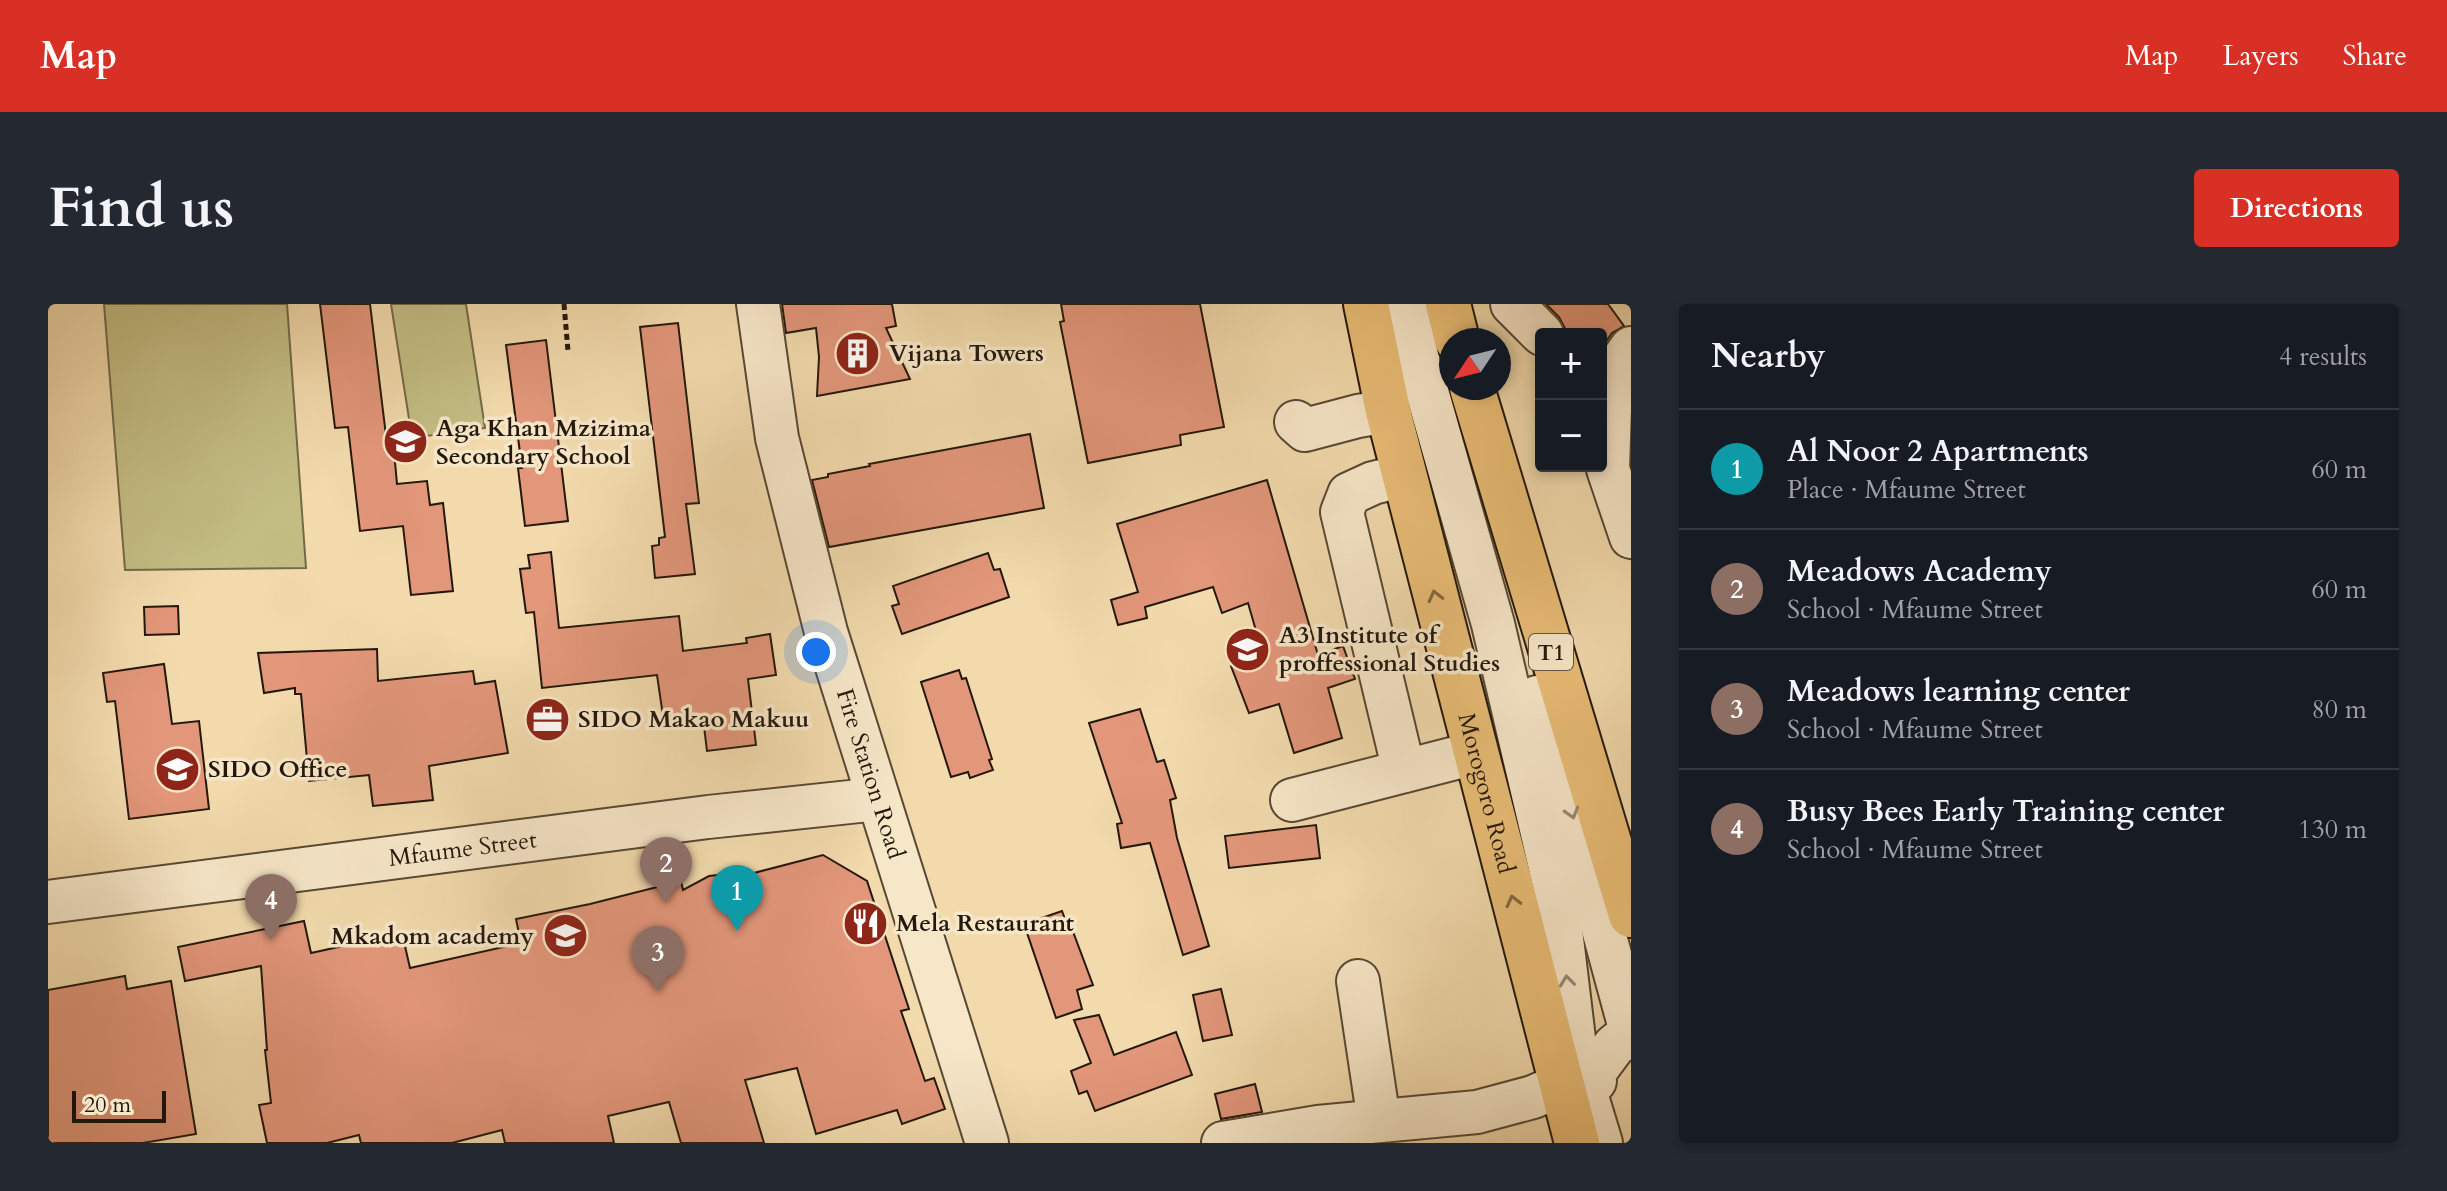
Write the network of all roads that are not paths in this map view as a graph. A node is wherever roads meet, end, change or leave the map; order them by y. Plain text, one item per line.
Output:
1 (758, 304) edge
2 (1366, 304) edge
3 (1405, 304) edge
4 (1431, 304) edge
5 (1448, 304) edge
6 (1512, 304) edge
7 (1454, 328) edge
8 (1536, 328) edge
9 (1439, 338) edge
10 (1617, 360) edge
11 (1454, 400) edge
12 (1476, 400) edge
13 (1388, 411) junction
14 (1296, 422) dead end
15 (1405, 475) junction
16 (1631, 537) edge
17 (1475, 753) junction
18 (1404, 771) junction
19 (878, 799) junction
20 (1292, 800) dead end
21 (48, 902) edge
22 (1631, 915) edge
23 (1358, 981) dead end
24 (1630, 1022) edge
25 (1631, 1066) edge
26 (1574, 1078) junction
27 (1379, 1121) junction
28 (1320, 1135) edge
29 (1272, 1139) edge
30 (987, 1143) edge
31 (1223, 1143) edge
32 (1577, 1143) edge
33 (1601, 1143) edge

1 - 19 street, Fire Station Road
2 - 13 highway, Morogoro Road
26 -> 3 street, Morogoro Road
4 - 9 street
5 - 7 highway
6 - 8 street
10 - 16 street
11 -> 24 street
12 - 22 highway, T1
13 - 14 street
13 - 15 highway, Morogoro Road
17 -> 15 highway, Morogoro Road
15 - 18 street
17 - 18 street
26 -> 17 highway, Morogoro Road
18 - 20 street
19 - 21 street, Mfaume Street
19 - 30 street, Fire Station Road
23 - 27 street
24 - 26 street
25 - 26 street
26 - 27 street
26 - 32 highway, Morogoro Road
26 - 33 street, Morogoro Road
27 - 28 street
28 - 29 street
29 - 31 street

